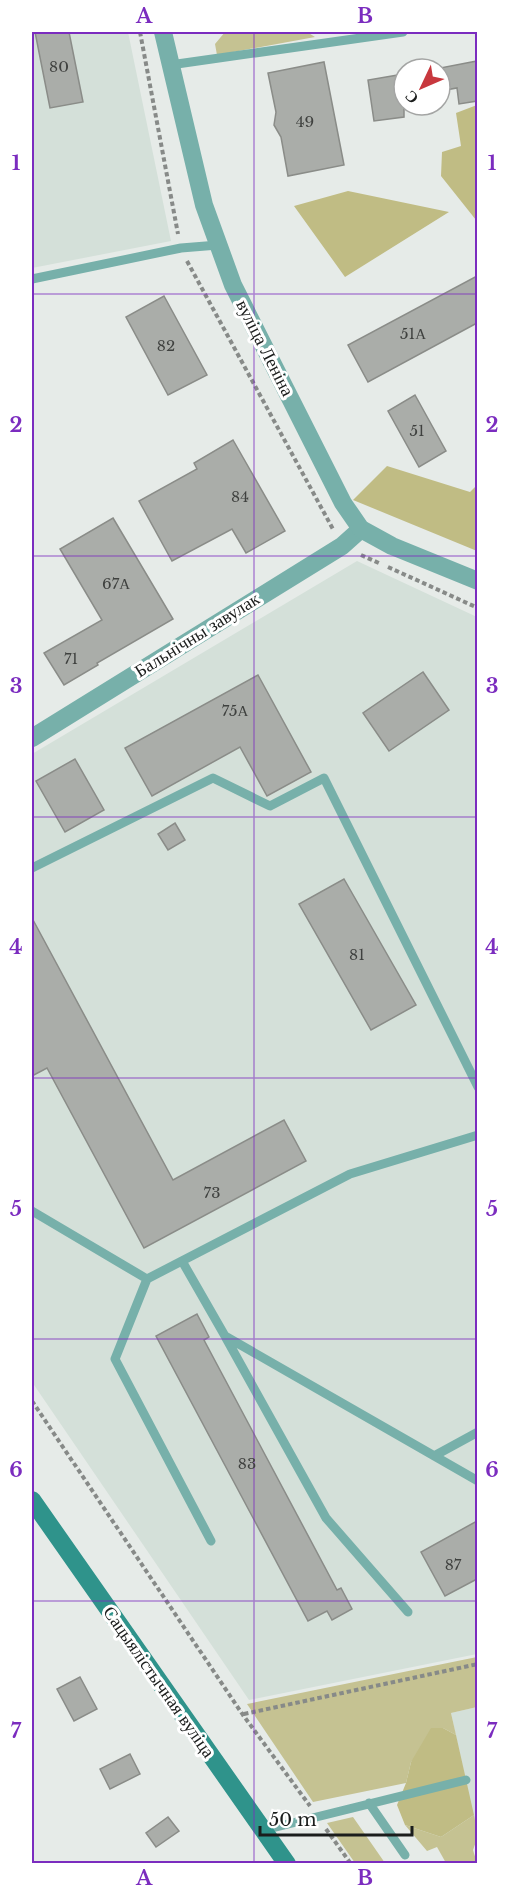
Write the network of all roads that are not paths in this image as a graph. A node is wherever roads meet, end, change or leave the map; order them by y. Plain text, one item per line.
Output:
1 (163, 32) edge
2 (403, 32) edge
3 (170, 65) junction
4 (218, 245) junction
5 (32, 279) edge
6 (361, 530) junction
7 (477, 581) edge
8 (32, 738) edge
9 (32, 868) edge
10 (477, 1087) edge
11 (477, 1135) edge
12 (32, 1211) edge
13 (182, 1261) junction
14 (147, 1279) junction
15 (225, 1336) junction
16 (477, 1432) edge
17 (434, 1456) junction
18 (477, 1480) edge
19 (32, 1500) edge
20 (211, 1541) dead end
21 (408, 1612) dead end
22 (466, 1780) dead end
23 (369, 1803) junction
24 (264, 1830) junction
25 (405, 1855) dead end
26 (287, 1863) edge

1 - 3 street, вуліца Леніна
2 - 3 lane
3 - 4 street, вуліца Леніна
4 - 5 lane
4 - 6 street, вуліца Леніна
6 - 7 street, вуліца Леніна
6 - 8 street, Бальнічны завулак
9 - 10 lane
11 - 13 lane
12 - 14 lane
13 - 14 lane
13 - 15 lane
14 - 20 lane
15 - 17 lane
15 - 21 lane
16 - 17 lane
17 - 18 lane
19 - 24 main road, Сацыялістычная вуліца
22 - 23 lane
23 - 24 lane
23 - 25 lane
24 - 26 main road, Сацыялістычная вуліца

